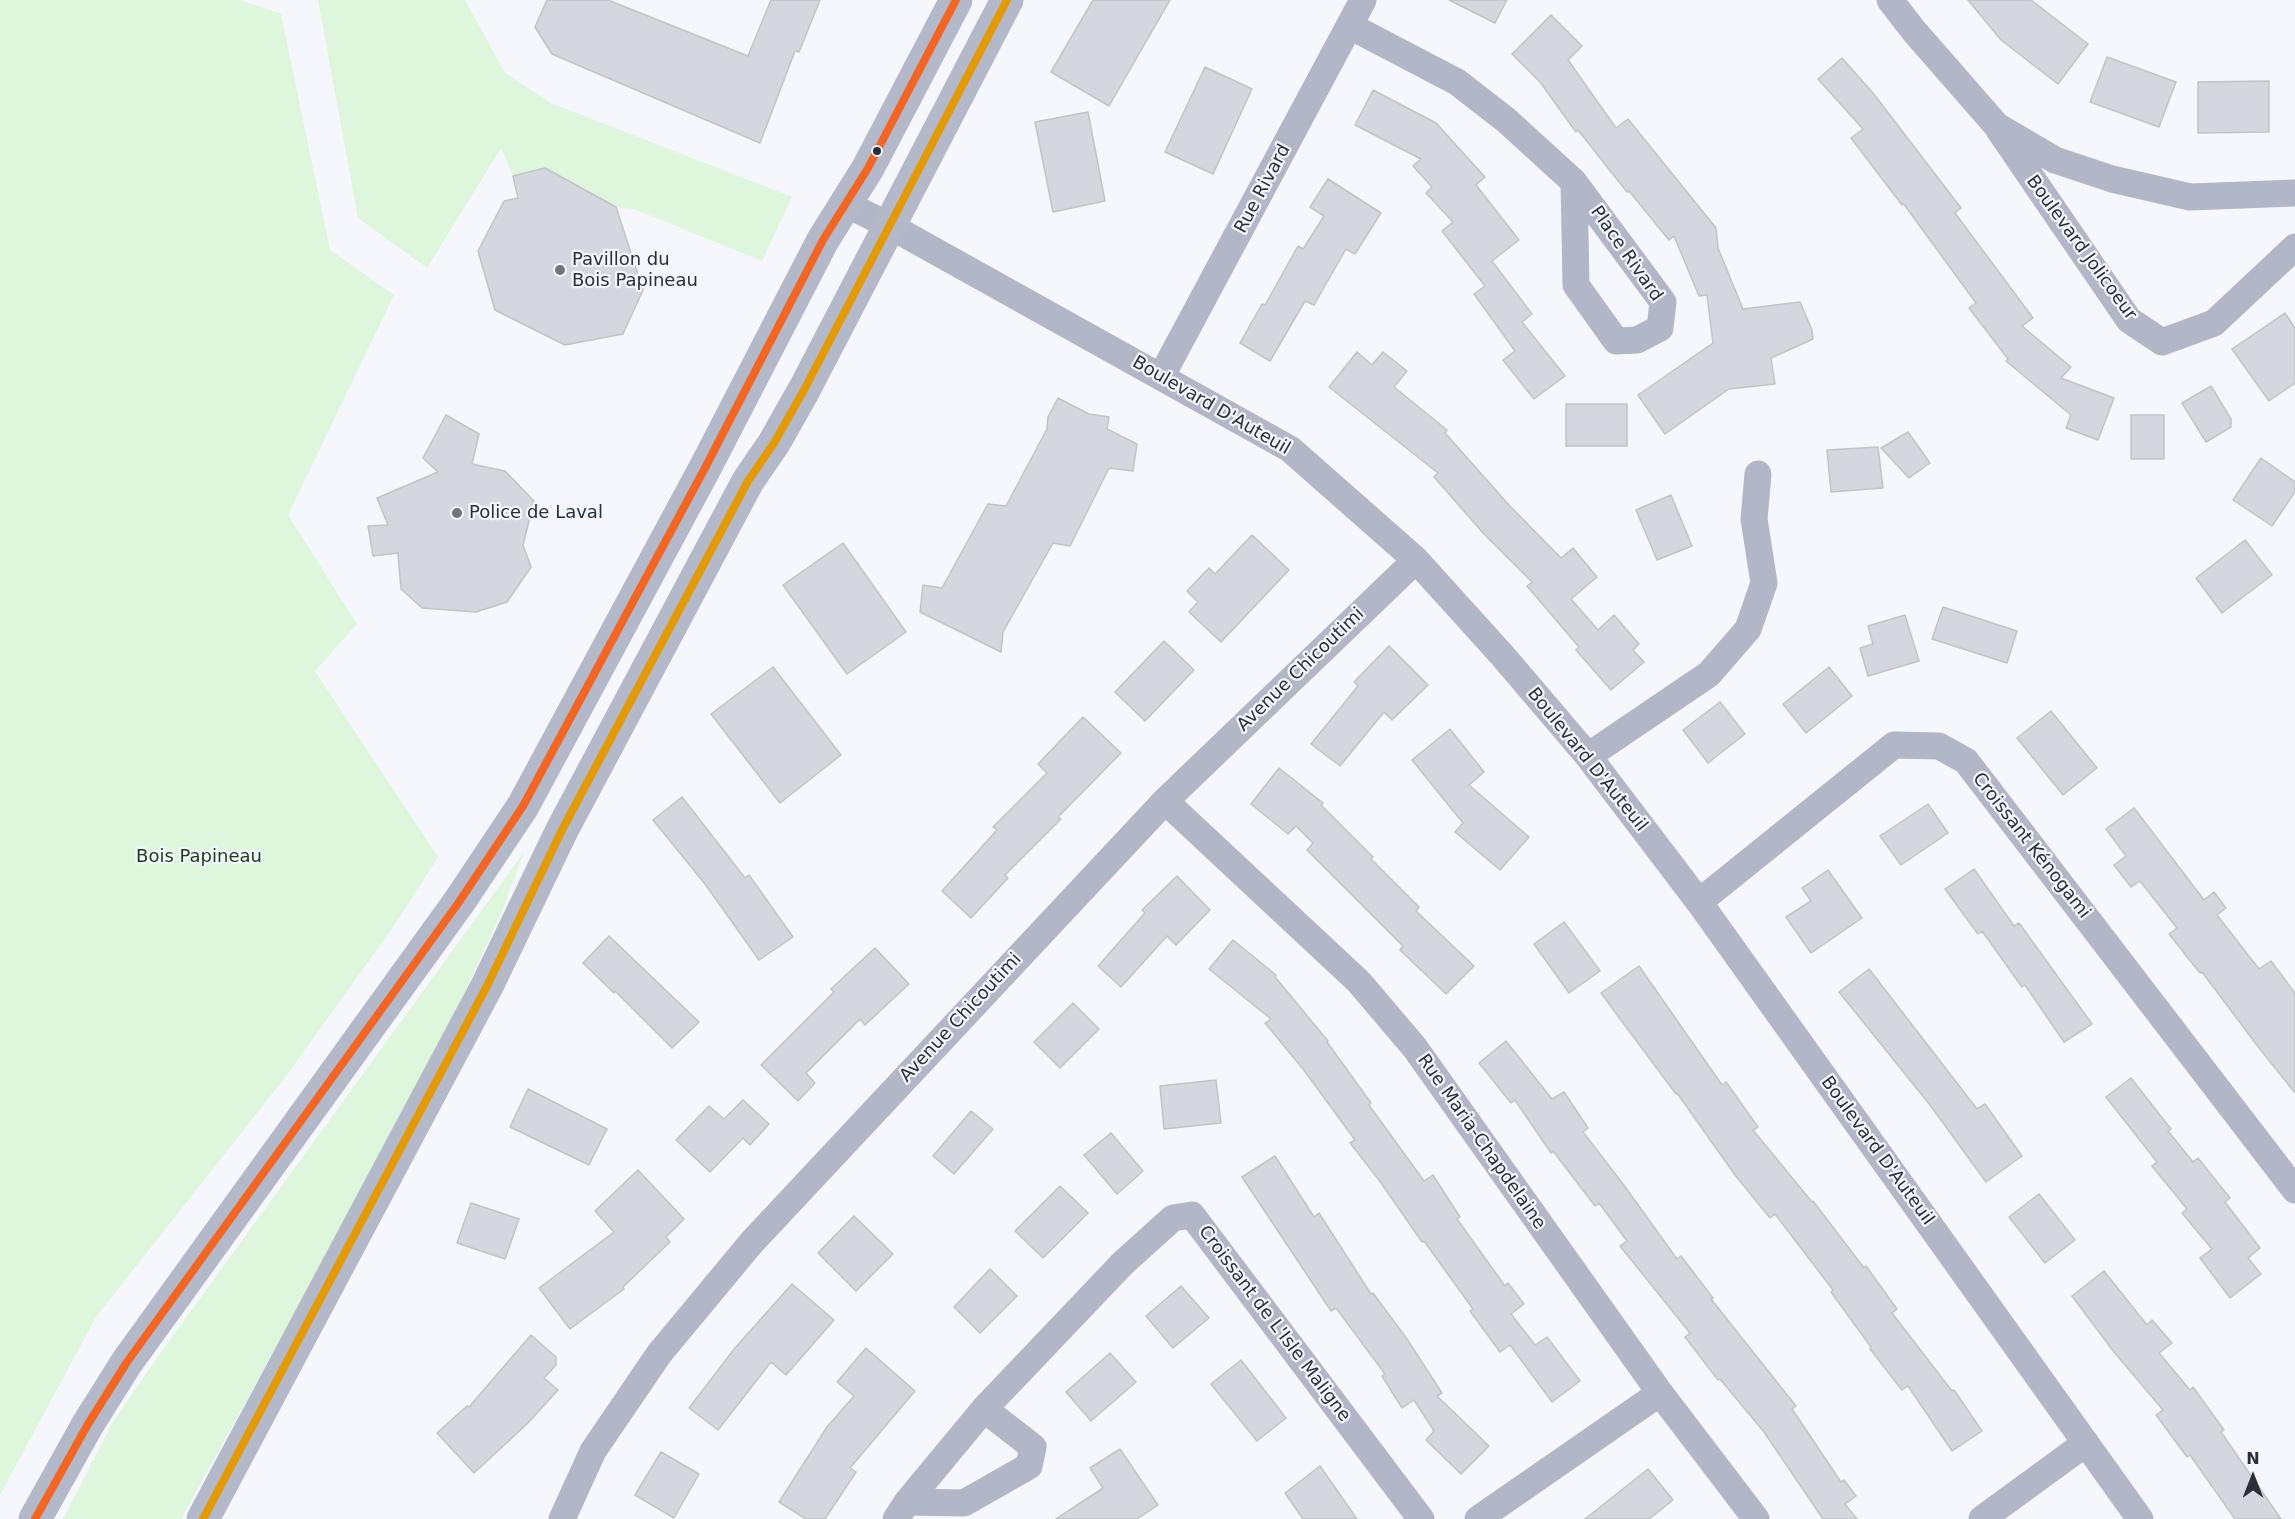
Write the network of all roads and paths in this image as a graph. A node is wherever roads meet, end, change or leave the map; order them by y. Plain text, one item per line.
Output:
1 (956, 0) edge
2 (1007, 0) edge
3 (1364, 0) edge
4 (1890, 0) edge
5 (1350, 26) junction
6 (1997, 126) junction
7 (1574, 182) junction
8 (2295, 193) edge
9 (846, 204) junction
10 (890, 226) junction
11 (2295, 247) edge
12 (1161, 377) junction
13 (722, 436) junction
14 (774, 443) junction
15 (1758, 474) dead end
16 (1416, 560) junction
17 (616, 634) junction
18 (655, 655) junction
19 (1588, 756) junction
20 (1165, 801) junction
21 (1699, 902) junction
22 (2295, 1190) edge
23 (1660, 1393) junction
24 (984, 1409) junction
25 (2086, 1443) junction
26 (901, 1511) edge
27 (35, 1519) edge
28 (203, 1519) edge
29 (562, 1519) edge
30 (1421, 1519) edge
31 (1478, 1519) edge
32 (1756, 1519) edge
33 (1982, 1519) edge
34 (2140, 1519) edge

1 - 9 main road
2 - 10 main road
3 - 5 street, Rue Rivard
4 - 6 street, Boulevard Jolicoeur
5 - 7 street, Place Rivard
5 - 12 street, Rue Rivard
6 - 8 street, Boulevard Jolicoeur
6 - 11 street, Boulevard Jolicoeur
7 - 7 street, Place Rivard
9 - 10 street, Boulevard D'Auteuil
9 - 13 main road
10 - 12 street, Boulevard D'Auteuil
10 - 14 main road
12 - 16 street, Boulevard D'Auteuil
13 - 14 main road
13 - 17 main road
14 - 18 main road
15 - 19 street
16 - 19 street, Boulevard D'Auteuil
16 - 20 street, Avenue Chicoutimi
17 - 18 main road
17 - 27 main road
18 - 28 main road
19 - 21 street, Boulevard D'Auteuil
20 - 23 street, Rue Maria-Chapdelaine
20 - 29 street, Avenue Chicoutimi
21 - 22 street, Croissant Kénogami
21 - 25 street, Boulevard D'Auteuil
23 - 31 street
23 - 32 street, Rue Maria-Chapdelaine
24 - 26 street, Croissant de L'Isle Maligne
24 - 26 street, Croissant de L'Isle Maligne
24 - 30 street, Croissant de L'Isle Maligne
25 - 33 street
25 - 34 street, Boulevard D'Auteuil

